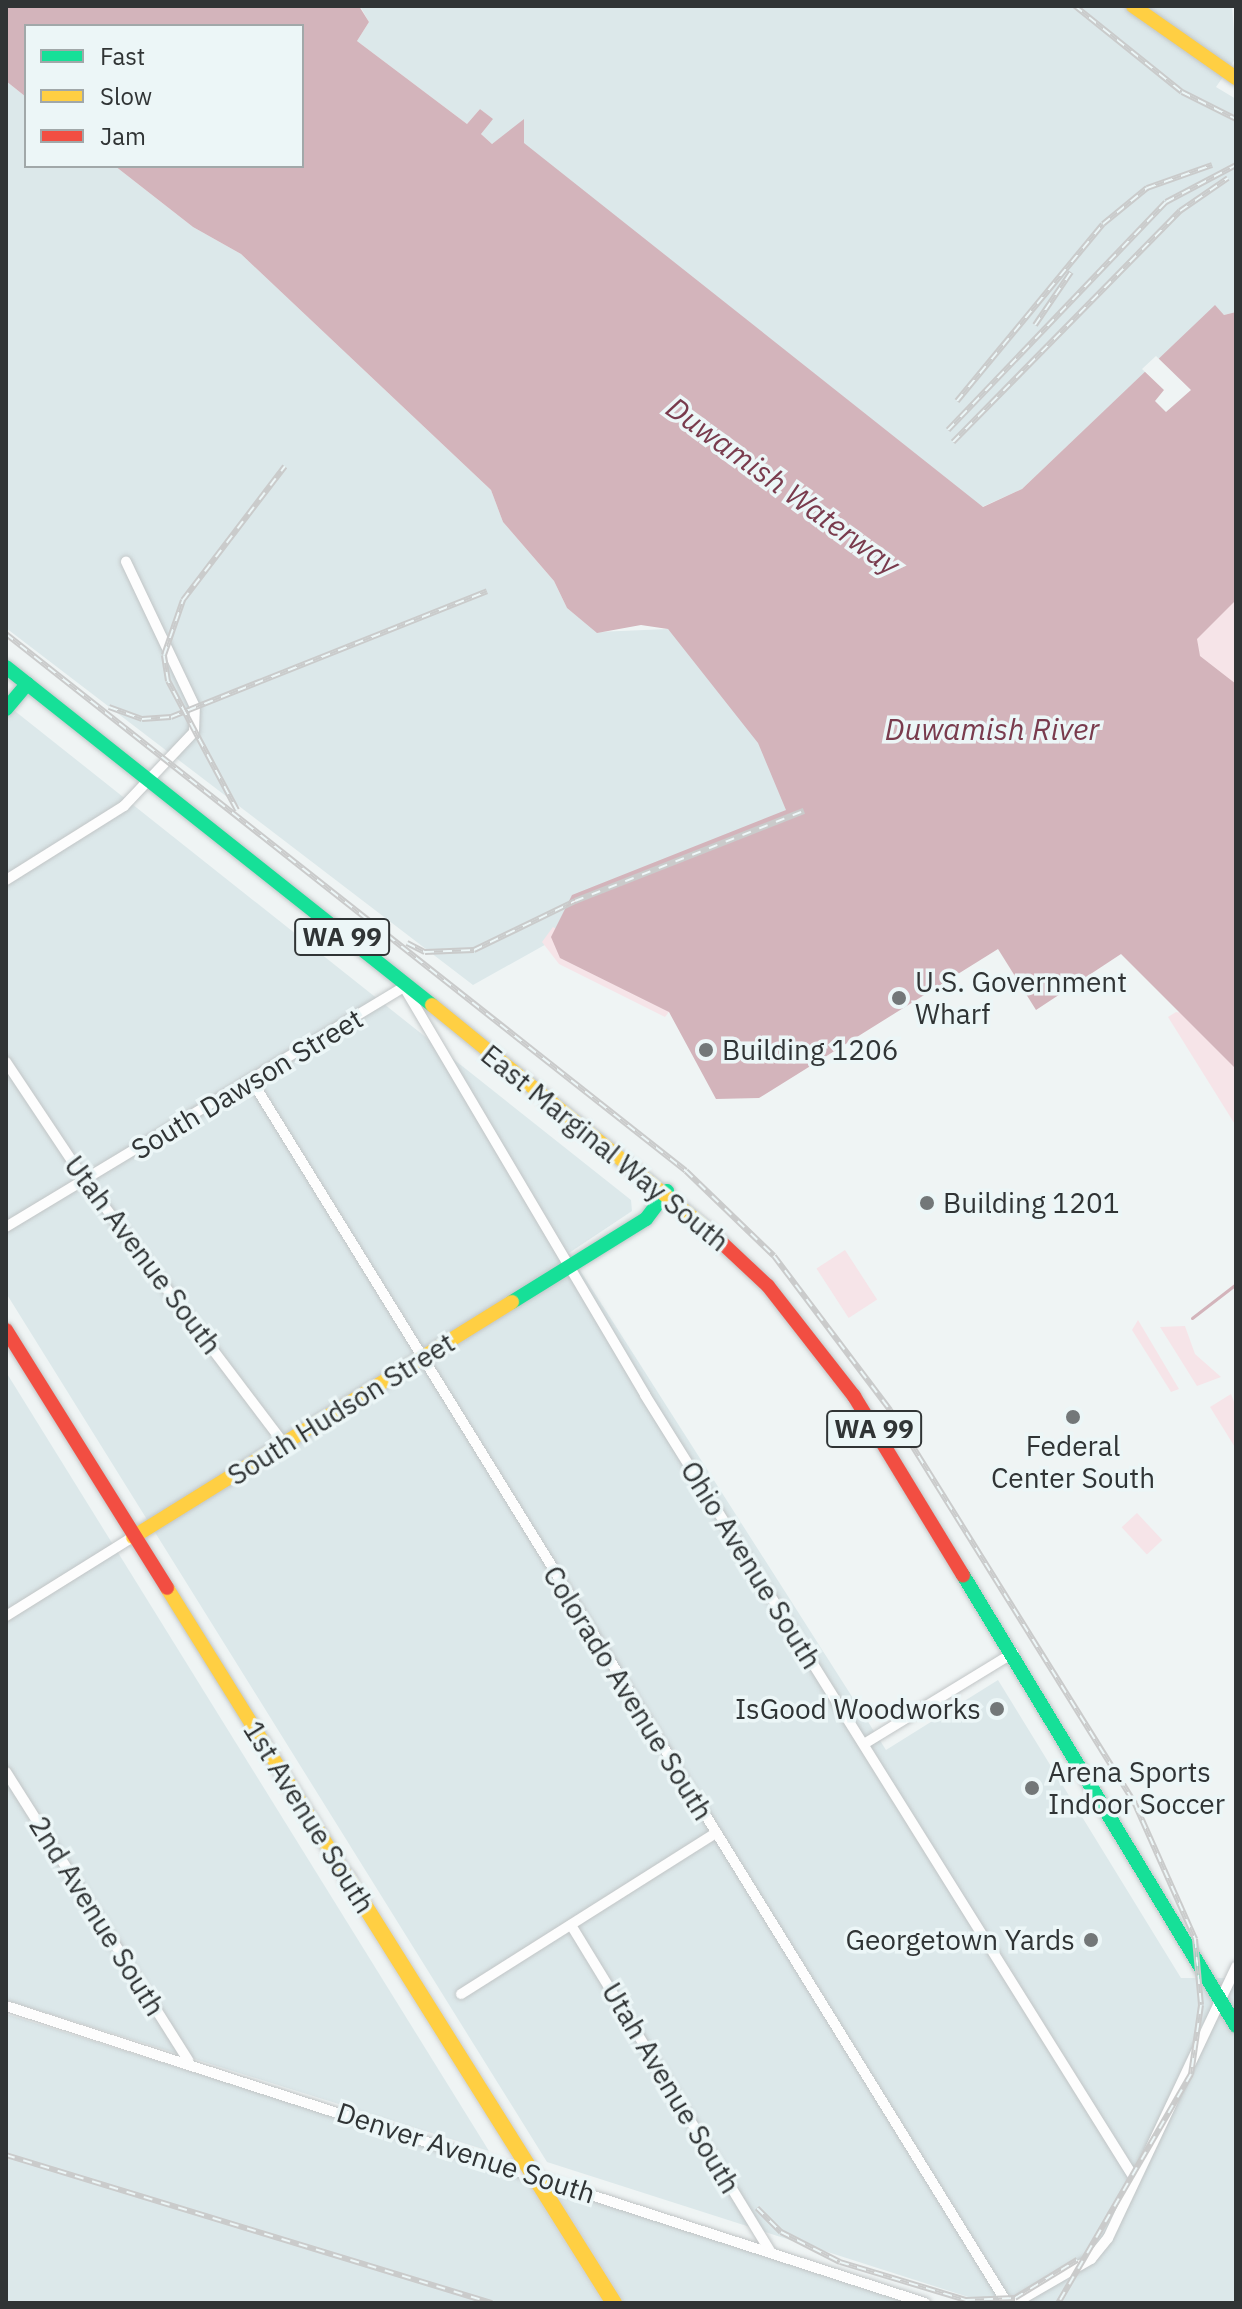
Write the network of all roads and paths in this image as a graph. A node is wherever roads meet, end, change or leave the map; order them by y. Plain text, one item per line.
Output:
1 (1133, 6) edge
2 (1236, 78) edge
3 (126, 562) dead end
4 (6, 667) edge
5 (27, 684) junction
6 (6, 709) edge
7 (150, 782) junction
8 (6, 880) edge
9 (404, 987) junction
10 (6, 1062) edge
11 (252, 1081) junction
12 (86, 1182) junction
13 (667, 1191) junction
14 (6, 1227) edge
15 (567, 1268) junction
16 (6, 1330) edge
17 (421, 1359) junction
18 (284, 1444) junction
19 (133, 1537) junction
20 (6, 1616) edge
21 (1014, 1653) junction
22 (864, 1744) junction
23 (6, 1772) edge
24 (716, 1833) junction
25 (571, 1925) junction
26 (1236, 1967) edge
27 (461, 1994) dead end
28 (1221, 1995) junction
29 (6, 2006) edge
30 (1236, 2012) edge
31 (1236, 2026) edge
32 (188, 2060) junction
33 (1134, 2178) junction
34 (770, 2251) junction
35 (614, 2303) edge
36 (925, 2303) edge
37 (1007, 2303) edge
38 (1015, 2303) edge

1 - 2 main road
3 - 7 street
4 - 5 main road, East Marginal Way South / WA 99
5 - 6 main road
5 - 7 main road, East Marginal Way South / WA 99
7 - 8 street
7 - 9 main road, East Marginal Way South / WA 99
9 - 11 street, South Dawson Street
9 - 13 main road, East Marginal Way South / WA 99
9 - 15 street, Ohio Avenue South
10 - 12 street, Utah Avenue South
11 - 12 street, South Dawson Street
11 - 17 street, Colorado Avenue South
12 - 14 street, South Dawson Street
12 - 18 street, Utah Avenue South
13 - 15 main road, South Hudson Street
13 - 21 main road, East Marginal Way South / WA 99
15 - 17 main road, South Hudson Street
15 - 22 street, Ohio Avenue South
16 - 19 main road, 1st Avenue South
17 - 18 main road, South Hudson Street
17 - 24 street, Colorado Avenue South
18 - 19 main road, South Hudson Street
19 - 20 street, South Hudson Street
19 - 35 main road, 1st Avenue South, bridge
21 - 22 street
21 - 28 main road, East Marginal Way South / WA 99
22 - 33 street, Ohio Avenue South
23 - 32 street, 2nd Avenue South
24 - 25 street
24 - 37 street, Colorado Avenue South
25 - 27 street
25 - 34 street, Utah Avenue South
26 - 28 street
28 - 30 main road, East Marginal Way South / WA 99
28 - 31 main road, East Marginal Way South / WA 99
28 - 33 street
29 - 32 street, Denver Avenue South
32 - 34 street, Denver Avenue South
33 - 38 street
34 - 36 street, Denver Avenue South

